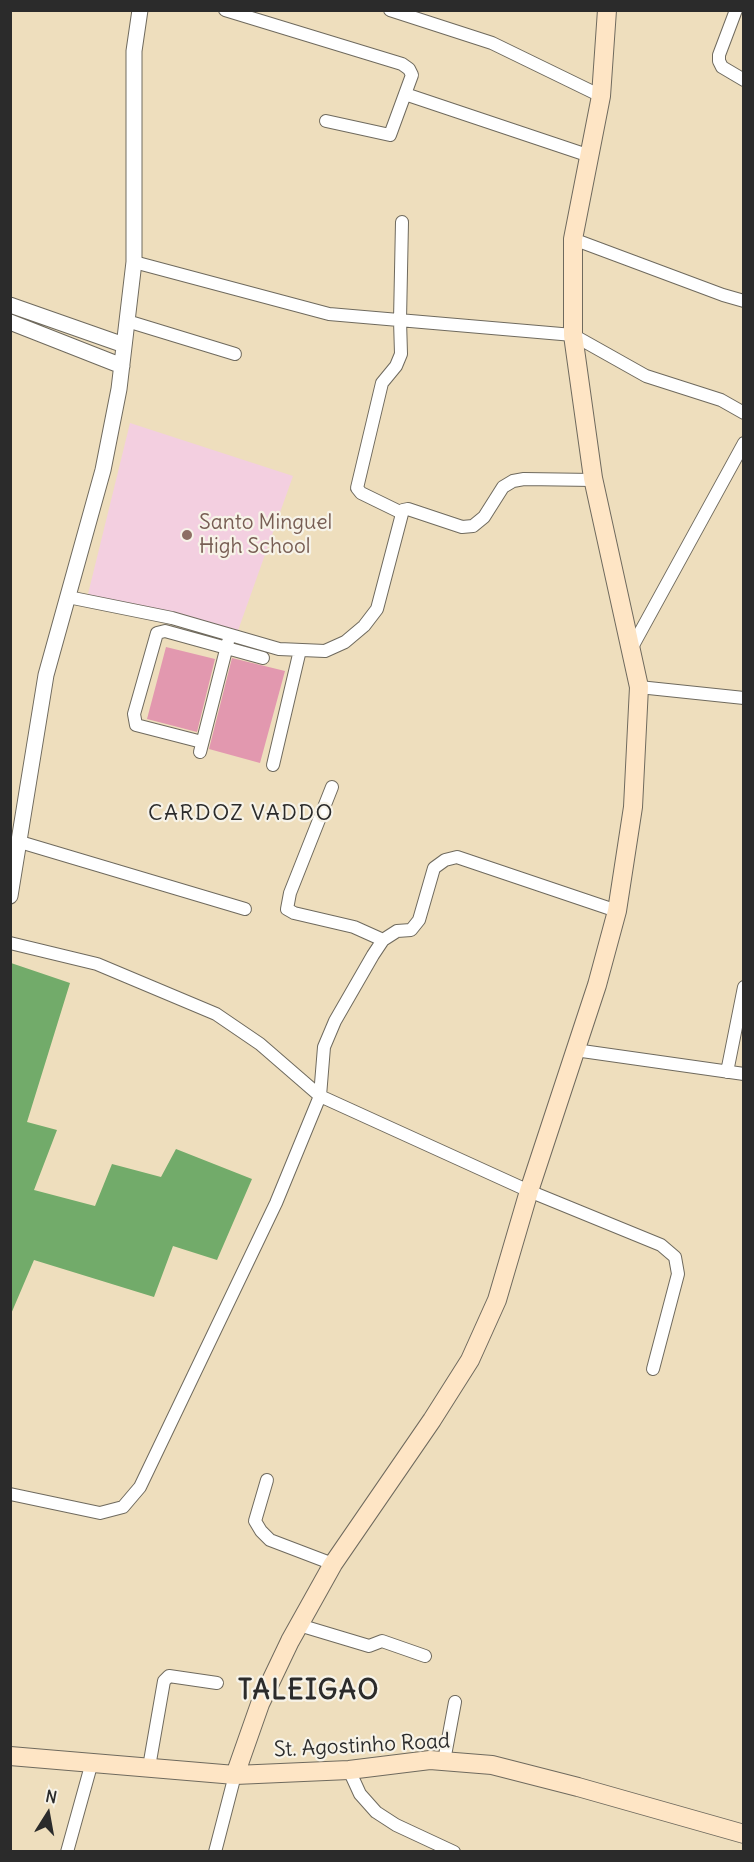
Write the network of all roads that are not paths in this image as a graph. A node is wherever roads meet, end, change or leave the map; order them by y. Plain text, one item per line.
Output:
1 (140, 10) edge
2 (225, 10) edge
3 (390, 10) edge
4 (607, 10) edge
5 (736, 10) edge
6 (744, 80) edge
7 (405, 94) junction
8 (601, 96) junction
9 (326, 121) dead end
10 (591, 156) junction
11 (402, 222) dead end
12 (573, 239) junction
13 (134, 262) junction
14 (744, 301) edge
15 (10, 305) edge
16 (400, 320) junction
17 (128, 321) junction
18 (10, 322) edge
19 (573, 335) junction
20 (124, 345) junction
21 (235, 354) dead end
22 (122, 366) junction
23 (744, 413) edge
24 (744, 443) edge
25 (594, 480) junction
26 (402, 513) junction
27 (68, 597) junction
28 (230, 634) junction
29 (226, 649) junction
30 (631, 649) junction
31 (300, 650) junction
32 (263, 658) dead end
33 (639, 687) junction
34 (744, 698) edge
35 (273, 765) dead end
36 (332, 787) dead end
37 (20, 842) junction
38 (10, 896) edge
39 (245, 909) dead end
40 (617, 911) junction
41 (383, 940) junction
42 (10, 944) edge
43 (744, 987) edge
44 (575, 1050) junction
45 (727, 1072) junction
46 (744, 1074) edge
47 (320, 1096) junction
48 (529, 1191) junction
49 (653, 1369) dead end
50 (267, 1480) dead end
51 (10, 1494) edge
52 (333, 1564) junction
53 (299, 1624) junction
54 (425, 1656) dead end
55 (217, 1683) dead end
56 (455, 1702) dead end
57 (10, 1756) edge
58 (444, 1761) junction
59 (92, 1762) junction
60 (149, 1767) junction
61 (350, 1770) junction
62 (235, 1775) junction
63 (744, 1834) edge
64 (67, 1851) edge
65 (215, 1851) edge
66 (454, 1851) edge

1 - 13 street
2 - 7 street
3 - 8 street
4 - 8 main road
5 - 6 street
7 - 9 street
7 - 10 street
8 - 10 main road
10 - 12 main road
11 - 16 street
12 - 14 street
12 - 19 main road
13 - 16 street
13 - 17 street
15 - 20 street
16 - 19 street
16 - 26 street
17 - 20 street
17 - 21 street
18 - 22 street
19 - 23 street
19 - 25 main road
20 - 22 street
22 - 27 street
24 - 30 street
25 - 26 street
25 - 30 main road
26 - 31 street
27 - 28 street
27 - 37 street
28 - 29 street
28 - 31 street
29 - 29 street
29 - 32 street
30 - 33 main road
31 - 35 street
33 - 34 street
33 - 40 main road
36 - 41 street
37 - 38 street
37 - 39 street
40 - 41 street
40 - 44 main road
41 - 47 street
42 - 47 street
43 - 45 street
44 - 45 street
44 - 48 main road
45 - 46 street
47 - 48 street
47 - 51 street
48 - 49 street
48 - 52 main road
50 - 52 street
52 - 53 main road
53 - 54 street
53 - 62 main road
55 - 60 street
56 - 58 street
57 - 59 main road, St. Agostinho Road
58 - 61 main road, St. Agostinho Road
58 - 63 main road, St. Agostinho Road
59 - 60 main road, St. Agostinho Road
59 - 64 street
60 - 62 main road, St. Agostinho Road
61 - 62 main road, St. Agostinho Road
61 - 66 street
62 - 65 street

